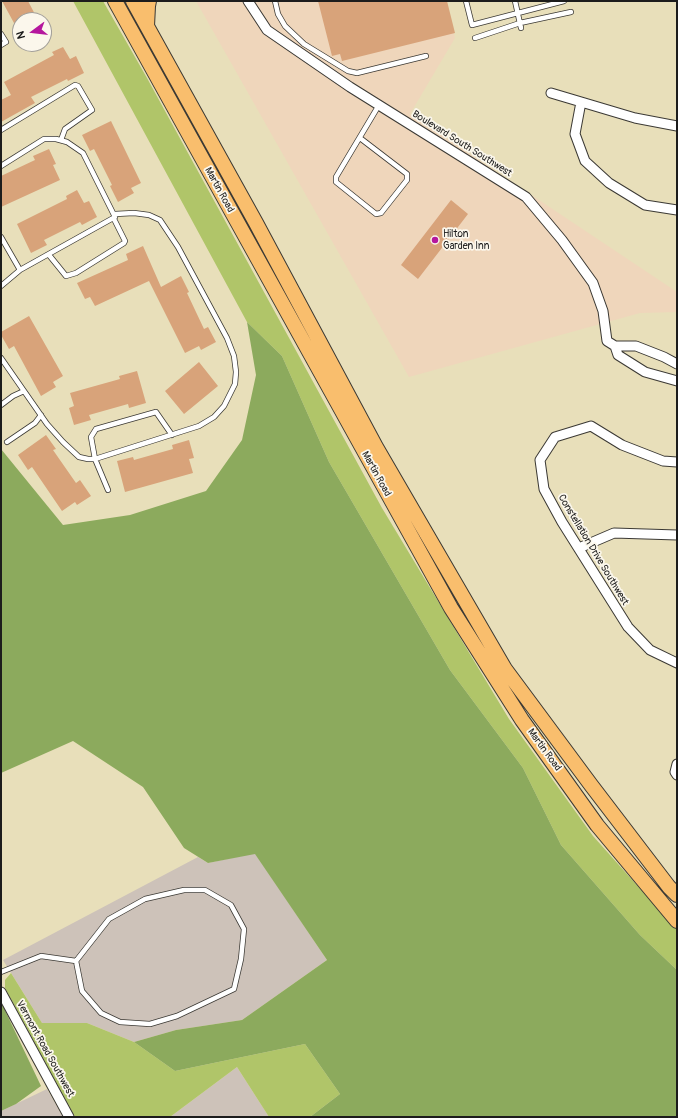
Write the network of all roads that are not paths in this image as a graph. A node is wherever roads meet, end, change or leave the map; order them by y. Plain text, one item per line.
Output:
1 (115, 1) edge
2 (133, 1) edge
3 (150, 1) edge
4 (248, 1) edge
5 (275, 1) edge
6 (466, 1) edge
7 (515, 1) edge
8 (564, 1) edge
9 (571, 12) dead end
10 (518, 13) junction
11 (520, 26) junction
12 (147, 27) junction
13 (1, 34) edge
14 (475, 38) dead end
15 (1, 45) edge
16 (426, 56) dead end
17 (551, 93) dead end
18 (582, 102) junction
19 (379, 105) junction
20 (677, 126) edge
21 (1, 130) edge
22 (360, 138) junction
23 (61, 140) junction
24 (1, 166) edge
25 (677, 210) edge
26 (114, 216) junction
27 (1, 237) edge
28 (49, 255) junction
29 (20, 270) junction
30 (1, 286) edge
31 (615, 346) junction
32 (1, 358) edge
33 (677, 364) edge
34 (677, 381) edge
35 (24, 391) junction
36 (1, 405) edge
37 (41, 415) junction
38 (172, 436) junction
39 (7, 442) dead end
40 (95, 459) junction
41 (677, 462) edge
42 (108, 490) dead end
43 (677, 535) edge
44 (579, 548) junction
45 (677, 663) edge
46 (677, 764) edge
47 (677, 775) edge
48 (677, 895) edge
49 (677, 921) edge
50 (76, 961) junction
51 (1, 972) edge
52 (1, 992) edge
53 (69, 1117) edge

1 - 49 main road, Martin Road
2 - 12 main road, Martin Road
3 - 12 main road
4 - 19 street, Boulevard South Southwest
5 - 16 lane
6 - 10 lane
7 - 10 lane
8 - 10 lane
9 - 11 lane
10 - 11 lane
11 - 14 lane
12 - 48 main road, Martin Road
13 - 15 lane
17 - 18 street
18 - 20 street
18 - 25 street
19 - 22 lane
19 - 31 street, Boulevard South Southwest
21 - 23 lane
22 - 22 lane
23 - 24 lane
23 - 26 lane
26 - 28 lane
26 - 28 lane
26 - 38 lane
27 - 29 lane
28 - 29 lane
29 - 30 lane
31 - 33 street
31 - 34 street, Boulevard South Southwest
32 - 35 lane
35 - 36 lane
35 - 37 lane
37 - 39 lane
37 - 40 lane
38 - 40 lane
38 - 40 lane
40 - 42 lane
41 - 44 street, Constellation Drive Southwest
43 - 44 street
44 - 45 street, Constellation Drive Southwest
46 - 47 street
50 - 50 lane
50 - 51 lane
52 - 53 street, Vermont Road Southwest

